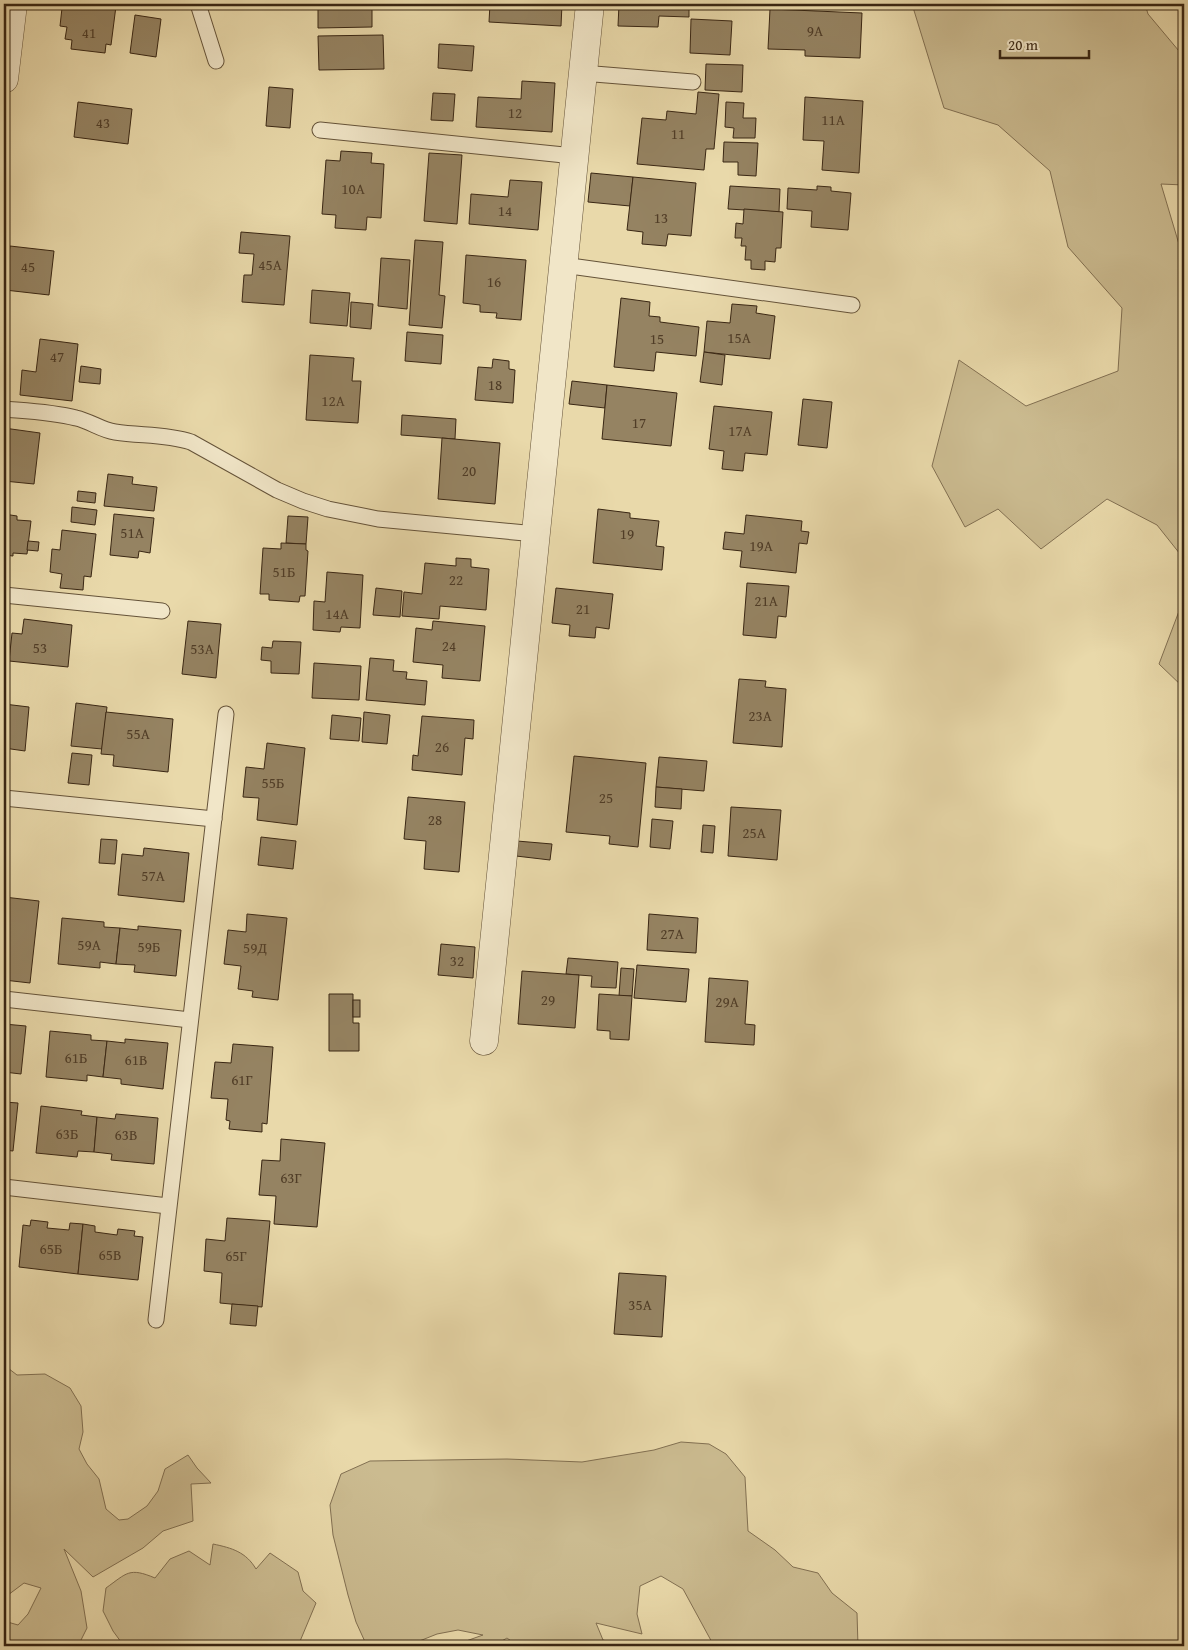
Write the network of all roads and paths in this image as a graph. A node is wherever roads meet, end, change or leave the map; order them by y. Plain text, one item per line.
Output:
1 (13, 4) edge
2 (198, 4) edge
3 (590, 4) edge
4 (216, 60) dead end
5 (582, 73) junction
6 (4, 79) edge
7 (693, 82) dead end
8 (320, 130) dead end
9 (574, 156) junction
10 (563, 265) junction
11 (852, 305) dead end
12 (4, 408) edge
13 (536, 534) junction
14 (4, 595) edge
15 (162, 611) dead end
16 (226, 714) dead end
17 (4, 798) edge
18 (214, 819) junction
19 (4, 999) edge
20 (190, 1020) junction
21 (484, 1041) dead end
22 (4, 1187) edge
23 (168, 1206) junction
24 (156, 1320) dead end

1 - 6 street
2 - 4 lane
3 - 5 street
5 - 7 lane
5 - 9 street
8 - 9 lane
9 - 10 street
10 - 11 lane
10 - 13 street
12 - 13 lane
13 - 21 street
14 - 15 lane
16 - 18 lane
17 - 18 lane
18 - 20 lane
19 - 20 lane
20 - 23 lane
22 - 23 lane
23 - 24 lane

